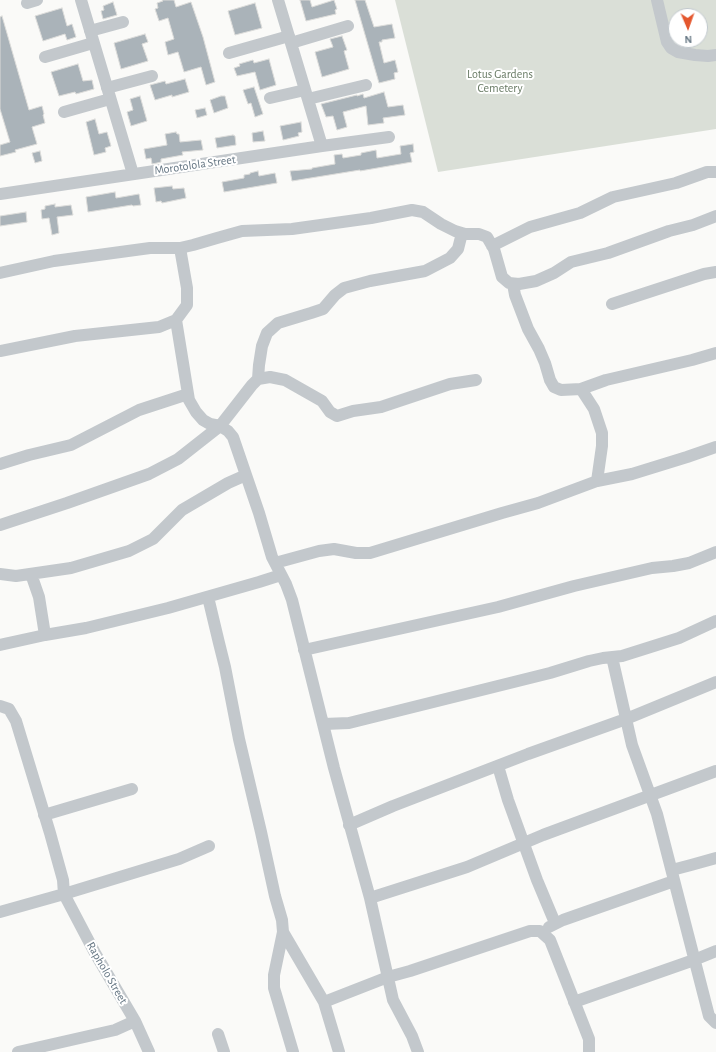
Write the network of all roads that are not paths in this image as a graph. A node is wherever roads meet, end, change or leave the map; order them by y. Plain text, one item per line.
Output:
1 (80, 0) edge
2 (278, 0) edge
3 (657, 0) edge
4 (123, 22) dead end
5 (348, 26) dead end
6 (90, 31) junction
7 (290, 39) junction
8 (93, 43) junction
9 (229, 53) dead end
10 (716, 55) edge
11 (45, 56) dead end
12 (152, 76) dead end
13 (366, 85) dead end
14 (108, 93) junction
15 (306, 94) junction
16 (270, 98) dead end
17 (64, 112) dead end
18 (389, 136) dead end
19 (322, 146) junction
20 (716, 172) edge
21 (133, 174) junction
22 (0, 194) edge
23 (716, 216) edge
24 (462, 233) junction
25 (492, 246) junction
26 (180, 248) junction
27 (716, 272) edge
28 (0, 273) edge
29 (513, 284) junction
30 (612, 304) dead end
31 (176, 320) junction
32 (0, 351) edge
33 (716, 353) edge
34 (258, 379) junction
35 (476, 380) dead end
36 (581, 389) junction
37 (188, 394) junction
38 (220, 426) junction
39 (716, 447) edge
40 (0, 464) edge
41 (246, 475) junction
42 (597, 482) junction
43 (0, 525) edge
44 (716, 552) edge
45 (275, 563) junction
46 (0, 574) edge
47 (31, 574) junction
48 (281, 575) junction
49 (208, 597) junction
50 (716, 621) edge
51 (45, 635) junction
52 (0, 645) edge
53 (304, 650) junction
54 (612, 657) junction
55 (716, 682) edge
56 (0, 706) edge
57 (626, 719) junction
58 (324, 724) junction
59 (498, 766) junction
60 (716, 771) edge
61 (132, 789) dead end
62 (650, 795) junction
63 (44, 815) junction
64 (349, 825) junction
65 (524, 843) junction
66 (209, 846) dead end
67 (716, 858) edge
68 (673, 875) junction
69 (64, 894) junction
70 (370, 898) junction
71 (0, 912) edge
72 (555, 924) junction
73 (540, 931) junction
74 (283, 932) junction
75 (716, 951) edge
76 (694, 960) junction
77 (388, 976) junction
78 (324, 1002) junction
79 (574, 1002) junction
80 (135, 1021) junction
81 (716, 1023) edge
82 (218, 1034) dead end
83 (57, 1048) edge
84 (18, 1052) edge
85 (149, 1052) edge
86 (224, 1052) edge
87 (293, 1052) edge
88 (339, 1052) edge
89 (418, 1052) edge
90 (589, 1052) edge

1 - 6 street
2 - 7 street
3 - 10 street
4 - 6 street
5 - 7 street
6 - 8 street
7 - 9 street
7 - 15 street
8 - 11 street
8 - 14 street
12 - 14 street
13 - 15 street
14 - 17 street
14 - 21 street
15 - 16 street
15 - 19 street
18 - 19 street, Morotolola Street
19 - 21 street, Morotolola Street
20 - 25 street
21 - 22 street, Morotolola Street
23 - 29 street
24 - 25 street
24 - 26 street
24 - 34 street
25 - 29 street
26 - 28 street
26 - 31 street
27 - 30 street
29 - 36 street
31 - 32 street
31 - 37 street
33 - 36 street
34 - 35 street
34 - 38 street
36 - 42 street
37 - 38 street
37 - 40 street
38 - 41 street
38 - 43 street
39 - 42 street
41 - 45 street
41 - 47 street
42 - 45 street
44 - 53 street
45 - 48 street
46 - 47 street
47 - 51 street
48 - 49 street
48 - 53 street
49 - 51 street
49 - 74 street
50 - 54 street
51 - 52 street
53 - 58 street
54 - 57 street
54 - 58 street
55 - 57 street
56 - 63 street, Rapholo Street
57 - 59 street
57 - 62 street
58 - 64 street
59 - 64 street
59 - 65 street
60 - 62 street
61 - 63 street
62 - 65 street
62 - 68 street
63 - 69 street, Rapholo Street
64 - 70 street
65 - 70 street
65 - 72 street
66 - 69 street
67 - 68 street
68 - 72 street
68 - 76 street
69 - 71 street
69 - 80 street, Rapholo Street
70 - 77 street
72 - 73 street
73 - 77 street
73 - 79 street
74 - 78 street
74 - 87 street
75 - 76 street
76 - 79 street
76 - 81 street
77 - 78 street
77 - 89 street
78 - 88 street
79 - 90 street
80 - 83 street
80 - 85 street, Rapholo Street
82 - 86 street
83 - 84 street

